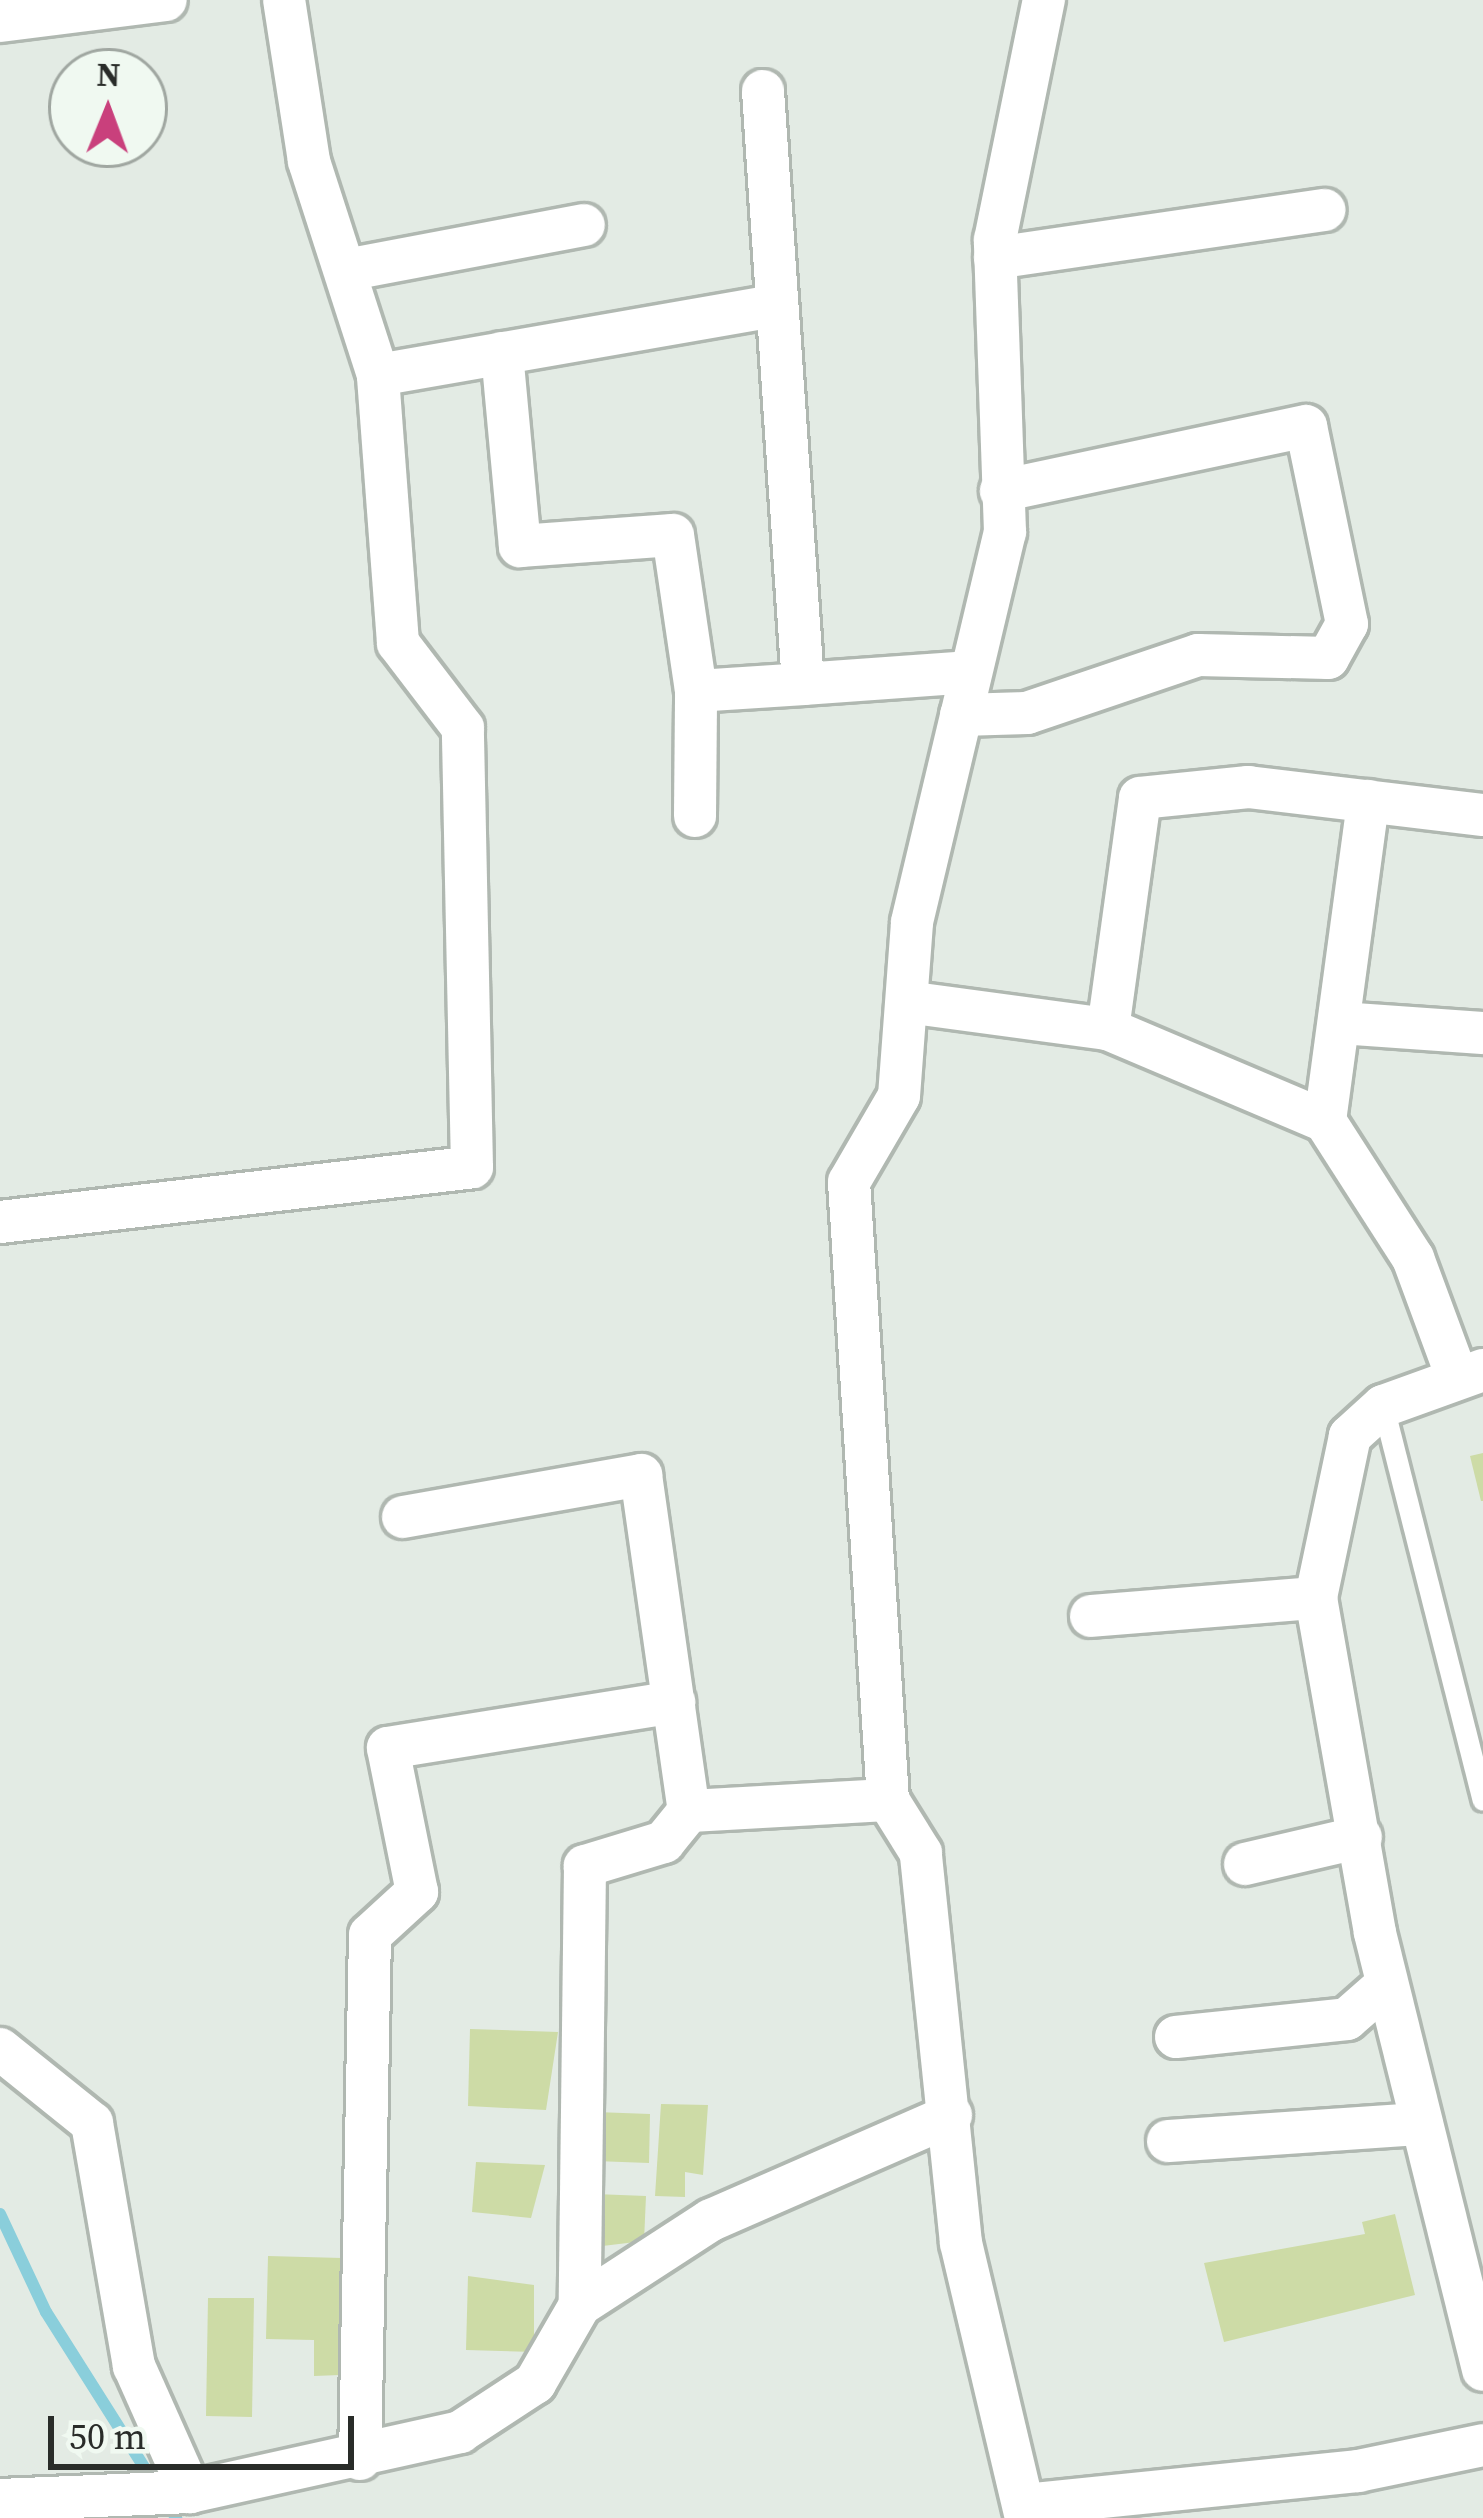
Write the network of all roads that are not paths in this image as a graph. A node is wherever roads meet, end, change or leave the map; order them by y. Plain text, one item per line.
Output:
1 (166, 0) edge
2 (284, 0) edge
3 (1044, 0) edge
4 (0, 21) edge
5 (764, 91) dead end
6 (1325, 210) dead end
7 (584, 225) dead end
8 (995, 259) junction
9 (346, 270) junction
10 (773, 305) junction
11 (502, 353) junction
12 (378, 375) junction
13 (1001, 491) junction
14 (971, 672) junction
15 (803, 684) junction
16 (696, 691) junction
17 (961, 715) junction
18 (1368, 801) junction
19 (1483, 815) edge
20 (695, 816) dead end
21 (907, 1002) junction
22 (1340, 1023) junction
23 (1108, 1029) junction
24 (1483, 1033) edge
25 (1325, 1121) junction
26 (0, 1222) edge
27 (1470, 1373) edge
28 (1382, 1406) junction
29 (403, 1517) dead end
30 (1316, 1598) junction
31 (1091, 1616) dead end
32 (674, 1702) junction
33 (888, 1800) junction
34 (1483, 1800) edge
35 (689, 1811) junction
36 (1361, 1837) junction
37 (1245, 1864) dead end
38 (1387, 1984) junction
39 (1176, 2037) dead end
40 (0, 2049) edge
41 (951, 2115) junction
42 (1419, 2124) junction
43 (1168, 2141) dead end
44 (580, 2306) junction
45 (1483, 2370) edge
46 (1483, 2445) edge
47 (359, 2458) junction
48 (172, 2494) junction
49 (0, 2500) edge
50 (1235, 2501) edge
51 (107, 2508) edge
52 (1025, 2511) edge

1 - 4 street
2 - 9 street
3 - 8 street
5 - 10 street
6 - 8 street
7 - 9 street
8 - 13 street
9 - 12 street
10 - 11 street
10 - 15 street
11 - 12 street
11 - 16 street
12 - 26 street
13 - 14 street
13 - 17 street
14 - 15 street
14 - 17 street
15 - 16 street
16 - 20 street
17 - 21 street
18 - 19 street
18 - 22 street
18 - 23 street
21 - 23 street
21 - 33 street
22 - 24 street
22 - 25 street
23 - 25 street
25 - 27 street
27 - 28 street
28 - 30 street
28 - 34 lane
29 - 32 street
30 - 31 street
30 - 36 street
32 - 35 street
32 - 47 street
33 - 35 street
33 - 41 street
35 - 44 street
36 - 37 street
36 - 38 street
38 - 39 street
38 - 42 street
40 - 48 street
41 - 44 street
41 - 52 street
42 - 43 street
42 - 45 street
44 - 47 street
46 - 50 street
47 - 48 street
48 - 51 street
49 - 51 street
50 - 52 street

